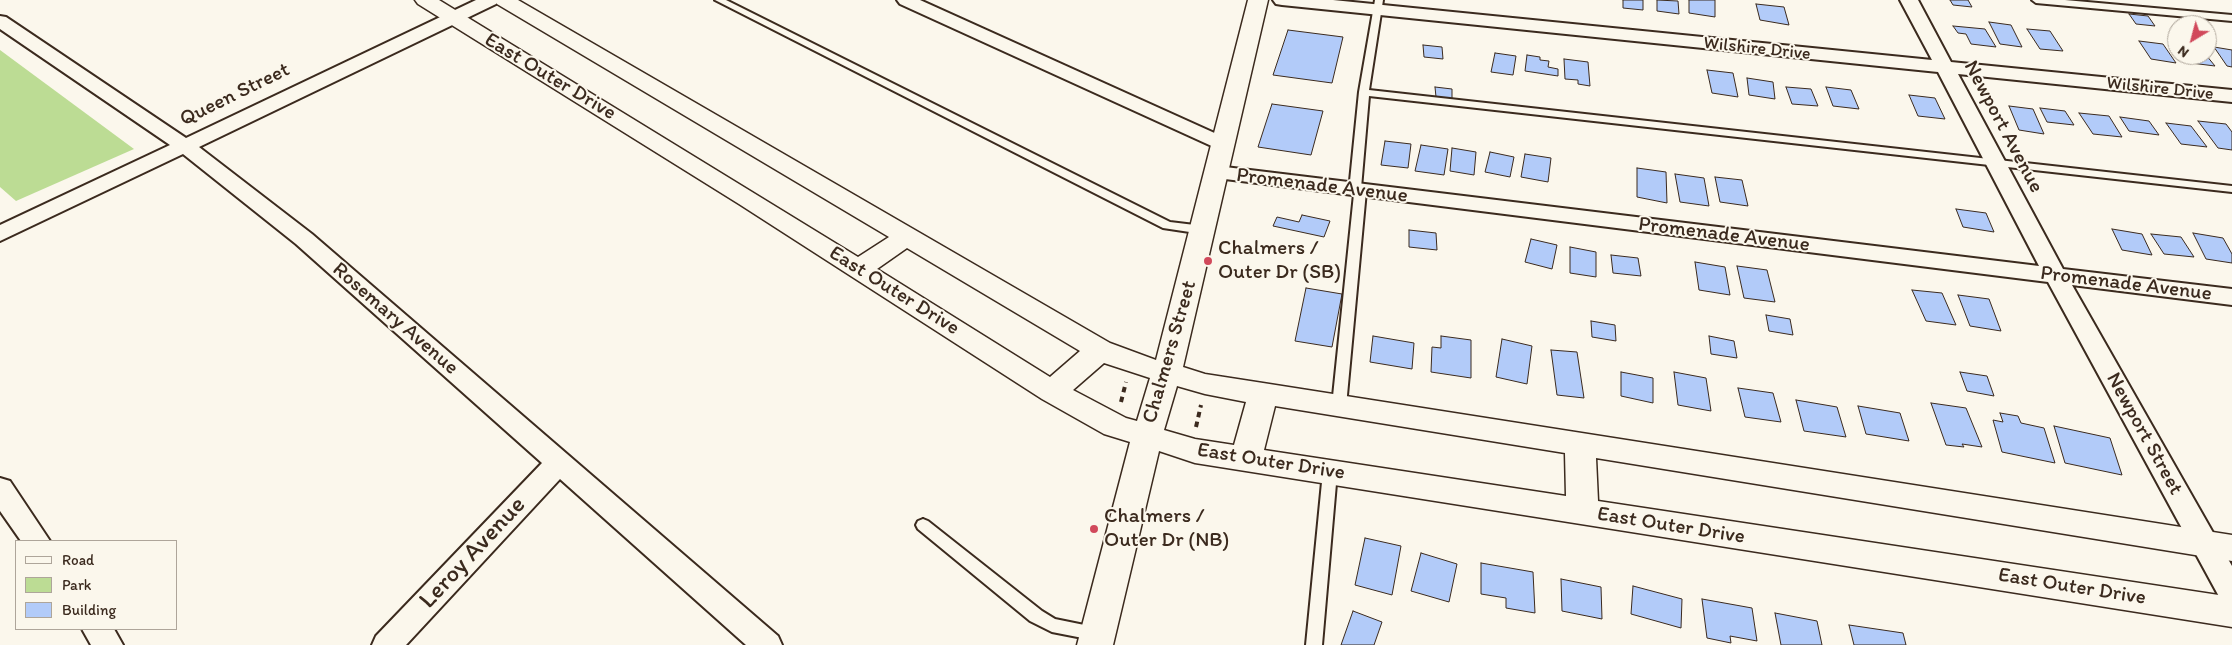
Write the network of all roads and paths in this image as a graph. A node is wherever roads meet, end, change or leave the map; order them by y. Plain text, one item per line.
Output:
1 (424, 0) edge
2 (490, 0) edge
3 (504, 0) edge
4 (719, 0) edge
5 (906, 0) edge
6 (1258, 0) edge
7 (1282, 0) edge
8 (1909, 0) edge
9 (2036, 0) edge
10 (1378, 5) edge
11 (452, 18) junction
12 (2232, 18) edge
13 (0, 21) edge
14 (1945, 68) junction
15 (1364, 92) junction
16 (2232, 96) edge
17 (1223, 144) junction
18 (185, 146) junction
19 (1995, 163) junction
20 (1216, 172) junction
21 (2232, 189) edge
22 (1357, 191) junction
23 (1203, 230) junction
24 (0, 234) edge
25 (908, 236) junction
26 (859, 268) junction
27 (2056, 276) junction
28 (2232, 298) edge
29 (1100, 350) junction
30 (1166, 374) junction
31 (1127, 379) dead end
32 (1052, 392) junction
33 (1263, 394) junction
34 (1120, 404) dead end
35 (1201, 405) dead end
36 (1339, 406) junction
37 (1195, 430) dead end
38 (1147, 436) junction
39 (1580, 443) junction
40 (1246, 459) junction
41 (559, 462) junction
42 (1330, 472) junction
43 (0, 489) edge
44 (1583, 512) junction
45 (923, 525) dead end
46 (35, 540) edge
47 (2218, 546) edge
48 (2232, 593) edge
49 (2232, 612) edge
50 (98, 630) edge
51 (1096, 639) edge
52 (108, 645) edge
53 (387, 645) edge
54 (767, 645) edge
55 (1314, 645) edge

1 - 11 street, East Outer Drive
2 - 11 street, Queen Street
3 - 25 street, East Outer Drive
4 - 23 lane
5 - 17 street, Promenade Avenue
6 - 17 street, Chalmers Street
7 - 10 street, Wilshire Drive
8 - 14 street, Newport Avenue
9 - 12 lane
10 - 14 street, Wilshire Drive
10 - 15 lane
11 - 18 street, Queen Street
11 - 26 street, East Outer Drive
13 - 18 street, Rosemary Avenue
14 - 16 street, Wilshire Drive
14 - 19 street, Newport Avenue
15 - 19 lane
15 - 22 lane
17 - 20 street, Chalmers Street
18 - 24 street, Queen Street
18 - 41 street, Rosemary Avenue
19 - 21 lane
19 - 27 street, Newport Avenue
20 - 22 street, Promenade Avenue
20 - 23 street, Chalmers Street
22 - 27 street, Promenade Avenue
22 - 36 lane
23 - 30 street, Chalmers Street
25 - 26 street
25 - 29 street, East Outer Drive
26 - 32 street, East Outer Drive
27 - 28 street, Promenade Avenue
27 - 47 street, Newport Street
29 - 30 street, East Outer Drive
29 - 32 street
30 - 33 street, East Outer Drive
30 - 38 street, Chalmers Street
31 - 34 path
32 - 38 street, East Outer Drive
33 - 36 street, East Outer Drive
33 - 40 street
35 - 37 path
36 - 39 street, East Outer Drive
38 - 40 street, East Outer Drive
38 - 51 street, Chalmers Street
39 - 44 street
39 - 47 street, East Outer Drive
40 - 42 street, East Outer Drive
41 - 53 street, Leroy Avenue
41 - 54 street, Rosemary Avenue
42 - 44 street, East Outer Drive
42 - 55 lane
43 - 46 street
44 - 49 street, East Outer Drive
45 - 51 lane
47 - 48 street, Newport Street
50 - 52 street

